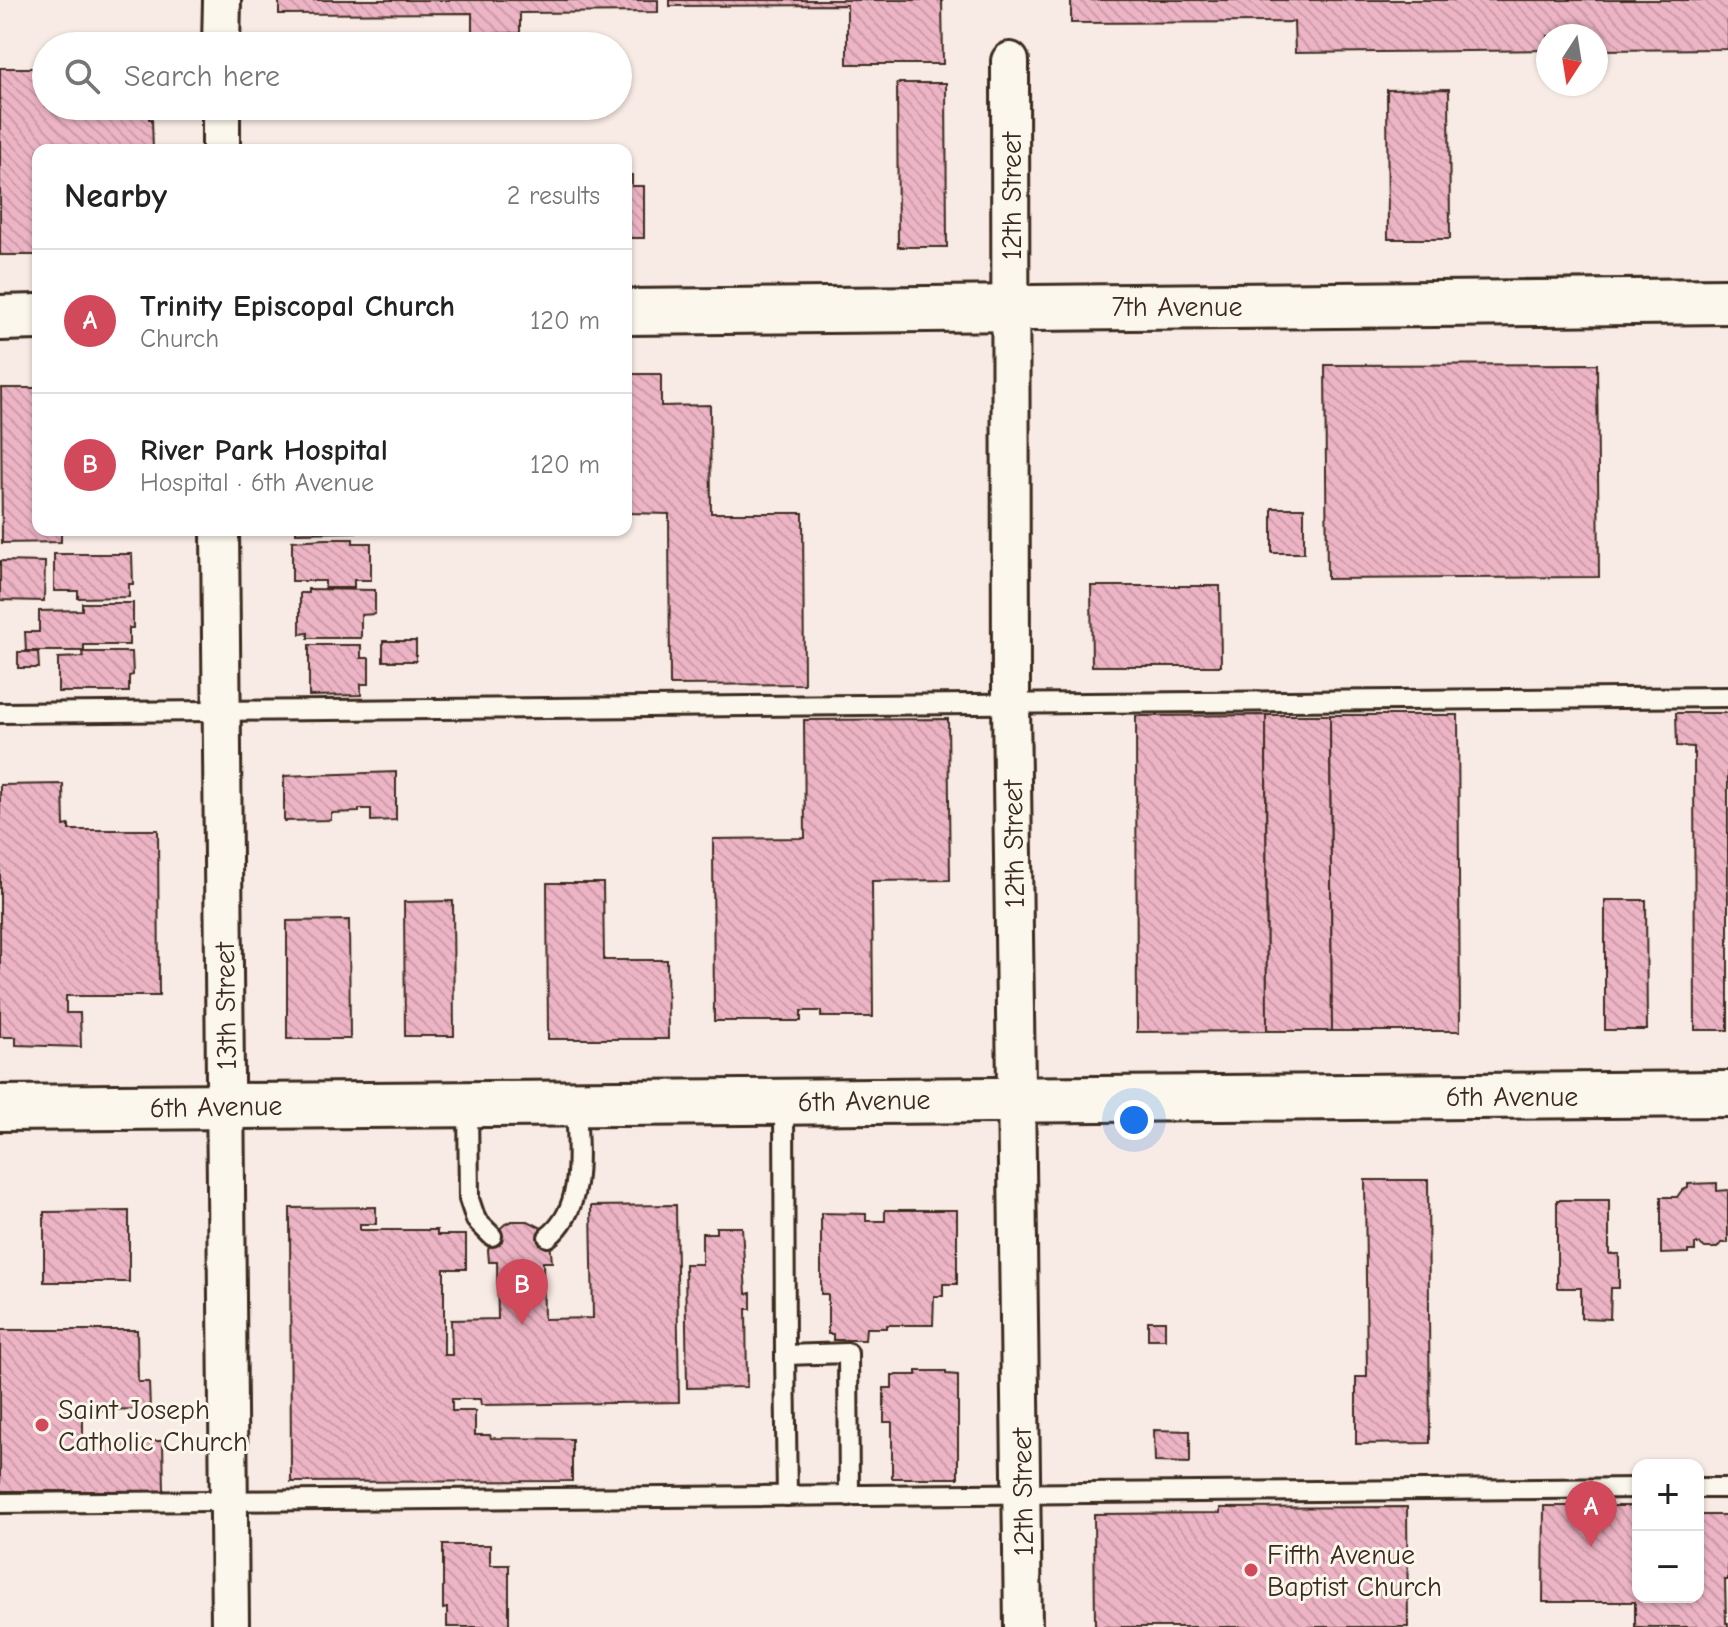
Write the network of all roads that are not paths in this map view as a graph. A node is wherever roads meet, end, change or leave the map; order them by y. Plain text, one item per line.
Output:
1 (222, 0) edge
2 (221, 32) edge
3 (1010, 61) dead end
4 (221, 120) edge
5 (221, 144) edge
6 (1728, 301) edge
7 (1011, 307) junction
8 (632, 312) edge
9 (32, 317) edge
10 (0, 318) edge
11 (220, 536) edge
12 (1728, 697) edge
13 (1011, 703) junction
14 (221, 711) junction
15 (0, 713) edge
16 (1728, 1094) edge
17 (1017, 1099) junction
18 (784, 1101) junction
19 (576, 1103) junction
20 (468, 1104) junction
21 (227, 1106) junction
22 (0, 1108) edge
23 (492, 1236) dead end
24 (548, 1237) dead end
25 (785, 1355) junction
26 (1632, 1488) edge
27 (1704, 1488) edge
28 (1728, 1488) edge
29 (1022, 1494) junction
30 (787, 1496) junction
31 (849, 1496) junction
32 (230, 1501) junction
33 (0, 1503) edge
34 (230, 1627) edge
35 (1023, 1627) edge

1 - 2 street
3 - 7 street, 12th Street
4 - 5 street
6 - 7 street, 7th Avenue
7 - 8 street, 7th Avenue
7 - 13 street, 12th Street
9 - 10 street
11 - 14 street, 13th Street
12 - 13 lane
13 - 14 lane
13 - 17 street, 12th Street
14 - 15 lane
14 - 21 street, 13th Street
16 - 17 street, 6th Avenue
17 - 18 street, 6th Avenue
17 - 29 street, 12th Street
18 - 19 street, 6th Avenue
18 - 25 lane
19 - 20 street, 6th Avenue
19 - 24 lane
20 - 21 street, 6th Avenue
20 - 23 lane
21 - 22 street, 6th Avenue
21 - 32 street, 13th Street
25 - 30 lane
25 - 31 lane
26 - 29 lane
27 - 28 lane
29 - 31 lane
29 - 35 street, 12th Street
30 - 31 lane
30 - 32 lane
32 - 33 lane
32 - 34 street, 13th Street

